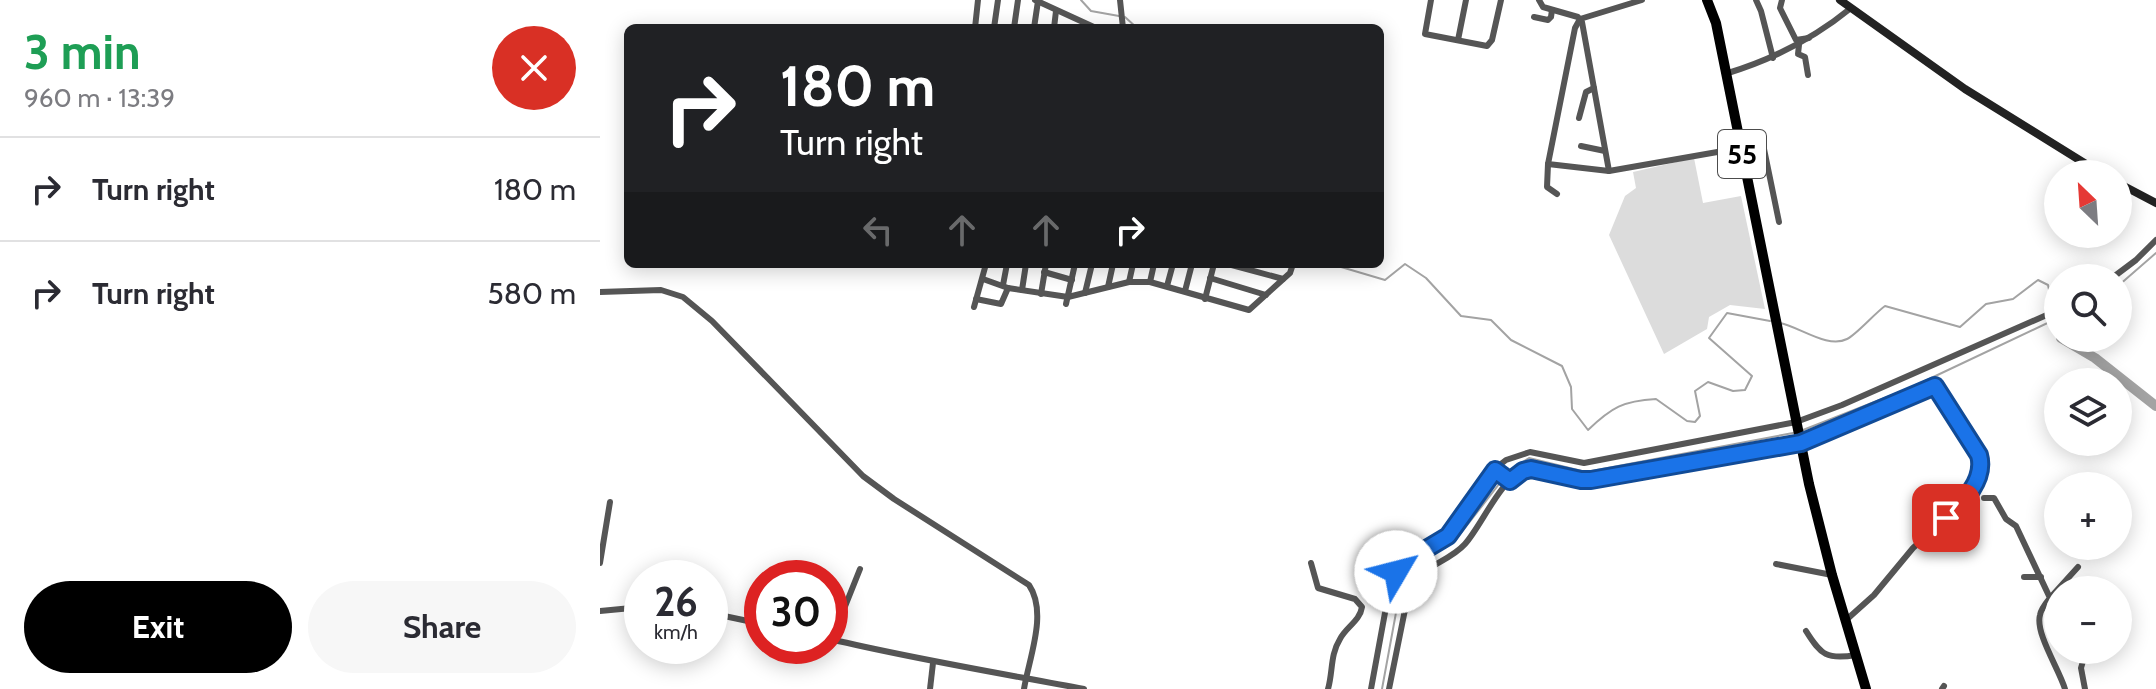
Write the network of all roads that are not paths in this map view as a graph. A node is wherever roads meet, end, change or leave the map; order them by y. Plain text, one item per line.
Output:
1 (978, 0) edge
2 (998, 0) edge
3 (1018, 0) edge
4 (1431, 0) edge
5 (1466, 0) edge
6 (1501, 0) edge
7 (1539, 0) edge
8 (1642, 0) edge
9 (1707, 0) edge
10 (1756, 0) edge
11 (1782, 0) edge
12 (1840, 0) edge
13 (1036, 1) edge
14 (1119, 3) edge
15 (1851, 8) junction
16 (1552, 10) junction
17 (1056, 11) junction
18 (1534, 17) dead end
19 (1580, 19) junction
20 (975, 24) edge
21 (995, 24) edge
22 (1015, 24) edge
23 (1034, 24) edge
24 (1054, 24) edge
25 (1074, 24) edge
26 (1122, 24) edge
27 (1809, 38) junction
28 (1458, 40) junction
29 (1799, 45) junction
30 (1773, 58) junction
31 (1725, 74) junction
32 (1808, 75) dead end
33 (1594, 88) junction
34 (1579, 118) dead end
35 (1581, 146) dead end
36 (1740, 146) junction
37 (1605, 151) junction
38 (2079, 160) edge
39 (1548, 164) junction
40 (1609, 171) junction
41 (2132, 190) edge
42 (1557, 194) dead end
43 (2156, 203) edge
44 (1779, 222) dead end
45 (2156, 240) edge
46 (2131, 264) edge
47 (985, 268) edge
48 (1007, 268) edge
49 (1025, 268) edge
50 (1045, 268) edge
51 (1074, 268) edge
52 (1091, 268) edge
53 (1112, 268) edge
54 (1132, 268) edge
55 (1153, 268) edge
56 (1172, 268) edge
57 (1191, 268) edge
58 (1213, 268) edge
59 (1243, 268) edge
60 (1292, 268) edge
61 (1044, 272) junction
62 (1290, 273) junction
63 (1210, 278) junction
64 (983, 279) junction
65 (1283, 279) junction
66 (1296, 279) dead end
67 (1072, 280) junction
68 (1129, 282) junction
69 (1150, 282) junction
70 (1167, 286) junction
71 (1006, 287) junction
72 (1108, 287) junction
73 (1022, 290) junction
74 (1185, 291) junction
75 (600, 292) edge
76 (1085, 293) junction
77 (1041, 294) junction
78 (1266, 295) junction
79 (1205, 299) junction
80 (1067, 301) junction
81 (2044, 316) edge
82 (1796, 423) junction
83 (1800, 441) junction
84 (1497, 471) junction
85 (1509, 480) junction
86 (1984, 498) dead end
87 (610, 502) dead end
88 (1956, 509) junction
89 (1975, 512) dead end
90 (600, 563) edge
91 (1311, 563) dead end
92 (1776, 564) dead end
93 (2078, 567) dead end
94 (860, 569) dead end
95 (1832, 575) junction
96 (2070, 576) edge
97 (2024, 577) dead end
98 (2041, 577) junction
99 (2044, 584) edge
100 (848, 598) edge
101 (2044, 607) edge
102 (624, 609) edge
103 (600, 611) edge
104 (1845, 621) junction
105 (1806, 631) dead end
106 (848, 643) edge
107 (2044, 644) edge
108 (1856, 655) junction
109 (933, 663) junction
110 (2056, 664) edge
111 (2082, 664) edge
112 (1026, 677) junction
113 (930, 689) edge
114 (1024, 689) edge
115 (1084, 689) edge
116 (1328, 689) edge
117 (1371, 689) edge
118 (1389, 689) edge
119 (1866, 689) edge
120 (2065, 689) edge
121 (2085, 689) edge

1 - 20 street
2 - 21 street
3 - 22 street
4 - 28 street
5 - 28 street
6 - 28 street
7 - 16 street
8 - 19 street
9 - 31 highway, 55
10 - 30 street
11 - 27 street
12 - 15 main road
13 - 17 street
13 - 23 street
14 - 26 street
15 - 27 street
15 - 38 main road
16 - 18 street
16 - 19 street
17 - 24 street
17 - 25 street
19 - 33 street
19 - 39 street
27 - 29 street
29 - 30 street
29 - 32 street
30 - 31 street
31 - 36 highway, 55
33 - 34 street
33 - 37 street
35 - 37 street
36 - 40 street
36 - 44 street
36 - 82 highway, 55
37 - 40 street
39 - 40 street
39 - 42 street
41 - 43 main road
45 - 46 street
47 - 64 street
48 - 71 street
49 - 73 street
50 - 61 street
51 - 67 street
52 - 76 street
53 - 72 street
54 - 68 street
55 - 69 street
56 - 70 street
57 - 74 street
58 - 63 street
59 - 65 street
60 - 62 street
61 - 67 street
61 - 77 street
62 - 65 street
62 - 66 street
63 - 78 street
63 - 79 street
64 - 71 street
64 - 71 street
65 - 78 street
67 - 80 street
68 - 69 street
68 - 72 street
69 - 70 street
70 - 74 street
71 - 73 street
72 - 76 street
73 - 77 street
74 - 79 street
75 - 112 street
76 - 80 street
77 - 80 street
78 - 79 street
81 - 82 street
82 - 83 highway, 55
82 - 84 street
83 - 85 street
83 - 88 street
83 - 95 highway, 55
84 - 85 street
84 - 117 street
85 - 118 street
86 - 98 street
87 - 90 street
88 - 89 street
88 - 104 street
91 - 116 street
92 - 95 street
93 - 96 street
94 - 100 street
95 - 104 highway, 55
97 - 98 street
98 - 99 street
101 - 107 street
102 - 103 street
104 - 108 highway, 55
105 - 108 street
106 - 109 street
108 - 119 highway, 55
109 - 112 street
109 - 113 street
110 - 120 street
111 - 121 street
112 - 114 street
112 - 115 street

